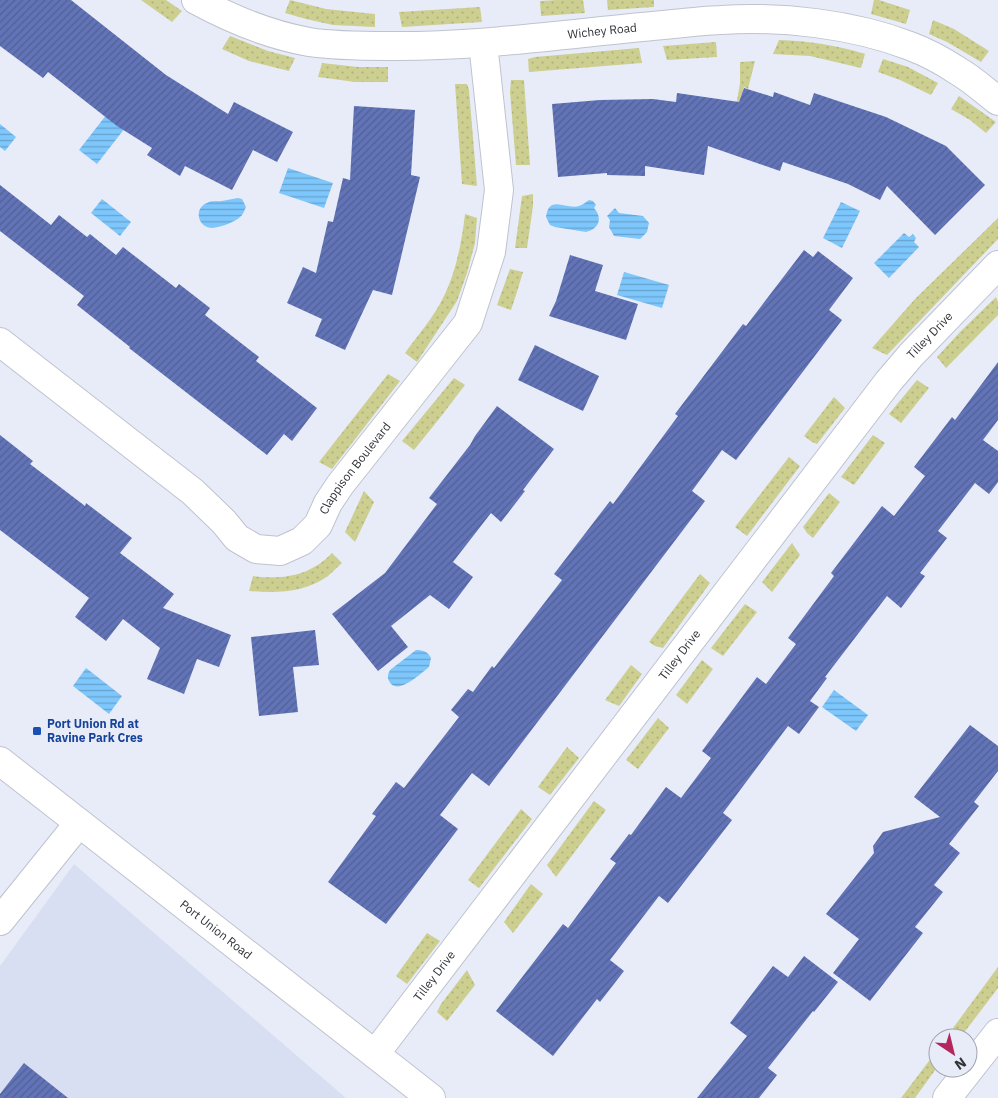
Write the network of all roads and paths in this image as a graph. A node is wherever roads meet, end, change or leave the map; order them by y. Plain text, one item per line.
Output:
1 (196, 0) edge
2 (483, 43) junction
3 (998, 101) edge
4 (998, 265) edge
5 (0, 342) edge
6 (0, 761) edge
7 (79, 822) junction
8 (0, 920) edge
9 (998, 1033) edge
10 (375, 1054) junction
11 (431, 1098) edge
12 (947, 1098) edge

1 - 2 street, Wichey Road
2 - 3 street, Wichey Road
2 - 5 street, Clappison Boulevard
4 - 10 street, Tilley Drive
6 - 7 street, Port Union Road
7 - 8 street
7 - 10 street, Port Union Road
9 - 12 street
10 - 11 street, Port Union Road

